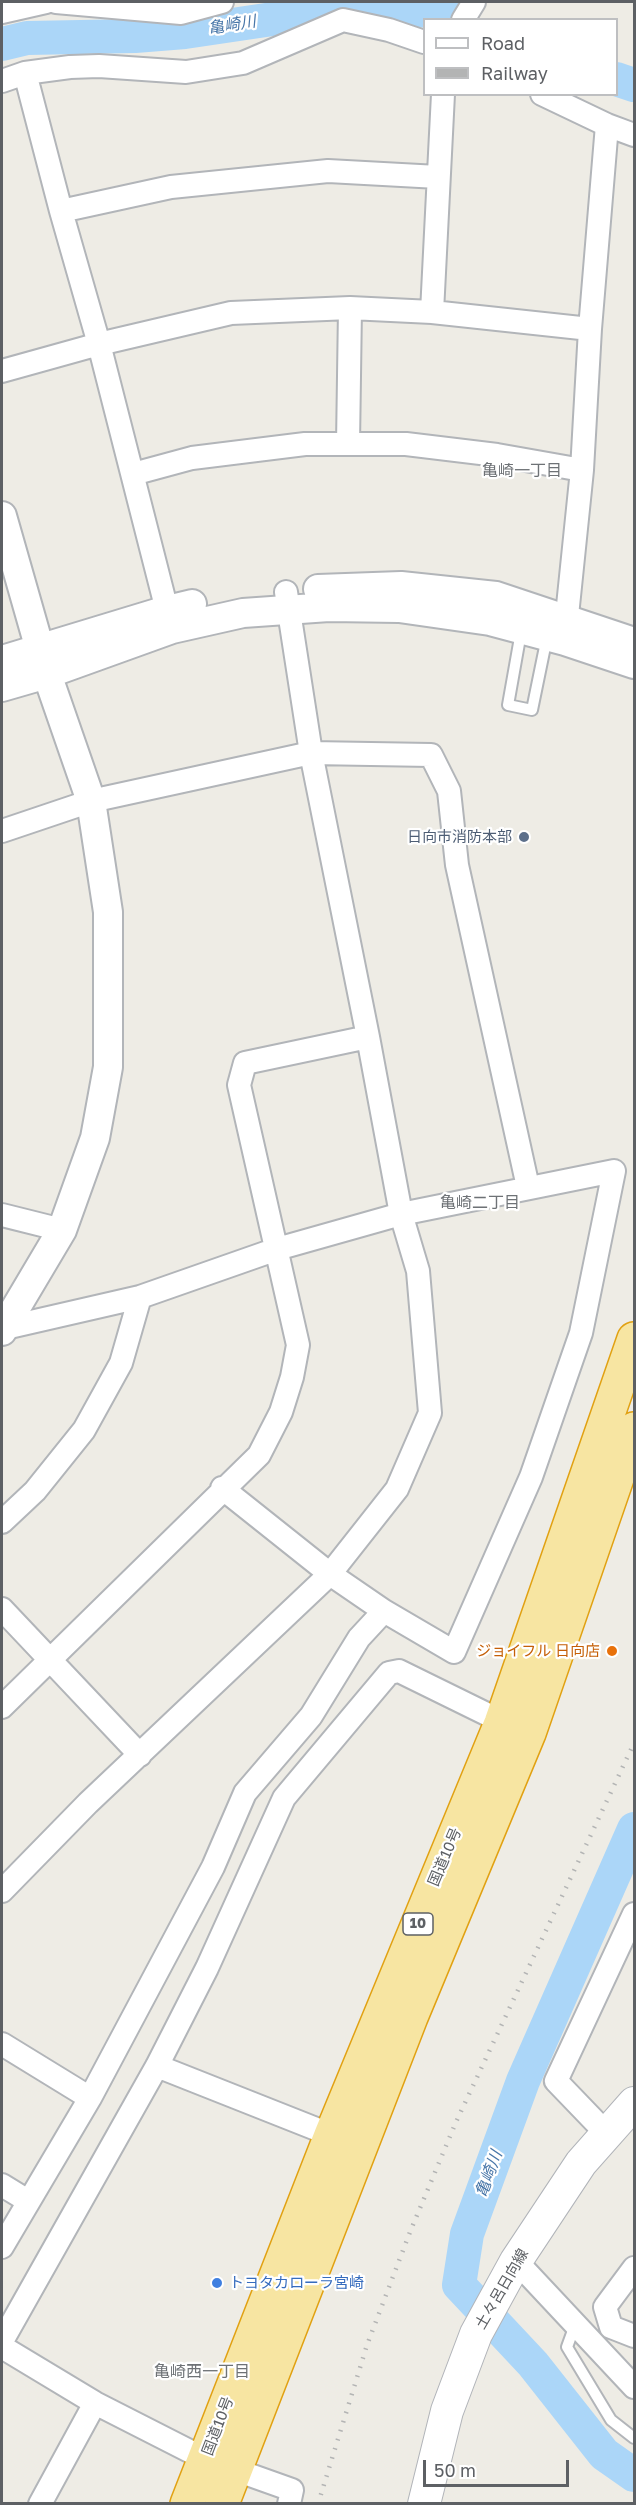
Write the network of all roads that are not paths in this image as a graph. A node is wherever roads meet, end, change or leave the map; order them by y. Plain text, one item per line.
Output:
1 (45, 2) edge
2 (56, 2) edge
3 (222, 2) edge
4 (474, 2) edge
5 (2, 12) edge
6 (464, 18) edge
7 (423, 42) edge
8 (25, 73) junction
9 (2, 81) edge
10 (443, 96) edge
11 (546, 96) edge
12 (607, 125) junction
13 (634, 135) edge
14 (438, 177) junction
15 (61, 212) junction
16 (350, 308) junction
17 (432, 312) junction
18 (590, 329) junction
19 (99, 344) junction
20 (2, 371) edge
21 (348, 444) junction
22 (582, 470) junction
23 (133, 474) junction
24 (2, 516) edge
25 (286, 601) junction
26 (170, 619) junction
27 (546, 624) junction
28 (634, 642) edge
29 (2, 660) edge
30 (44, 661) junction
31 (634, 664) edge
32 (2, 687) edge
33 (311, 753) junction
34 (91, 801) junction
35 (2, 831) edge
36 (368, 1037) junction
37 (528, 1187) junction
38 (401, 1214) junction
39 (2, 1215) edge
40 (62, 1230) junction
41 (277, 1250) junction
42 (140, 1297) junction
43 (3, 1329) edge
44 (634, 1339) edge
45 (634, 1429) edge
46 (222, 1488) junction
47 (2, 1522) edge
48 (330, 1574) junction
49 (2, 1609) edge
50 (384, 1611) junction
51 (50, 1661) junction
52 (2, 1707) edge
53 (515, 1728) junction
54 (140, 1755) junction
55 (2, 1891) edge
56 (634, 1914) edge
57 (2, 2044) edge
58 (157, 2066) junction
59 (90, 2098) junction
60 (634, 2103) edge
61 (607, 2134) junction
62 (331, 2135) junction
63 (362, 2148) junction
64 (2, 2185) edge
65 (28, 2201) junction
66 (2, 2247) edge
67 (516, 2261) junction
68 (634, 2268) edge
69 (575, 2325) junction
70 (634, 2336) edge
71 (2, 2341) edge
72 (2, 2346) edge
73 (634, 2387) edge
74 (95, 2403) junction
75 (634, 2438) edge
76 (220, 2465) junction
77 (40, 2504) edge
78 (187, 2504) edge
79 (222, 2504) edge
80 (288, 2504) edge
81 (424, 2504) edge

1 - 5 street
2 - 3 street
4 - 6 street
7 - 8 street
8 - 9 street
8 - 15 street
10 - 14 street
11 - 12 street
12 - 13 street
12 - 18 street
14 - 15 street
14 - 17 street
15 - 19 street
16 - 17 street
16 - 19 street
16 - 21 street
17 - 18 street
18 - 22 street
19 - 20 street
19 - 23 street
21 - 22 street
21 - 23 street
22 - 27 street
23 - 26 street
24 - 30 street
25 - 26 street
25 - 27 street
25 - 33 street
26 - 30 street
27 - 27 lane
27 - 28 street
27 - 31 street
29 - 30 street
30 - 32 street
30 - 34 street
33 - 34 street
33 - 36 street
33 - 37 street
34 - 35 street
34 - 40 street
36 - 38 street
36 - 41 street
37 - 38 street
37 - 50 street
38 - 41 street
38 - 48 street
39 - 40 street
40 - 43 street
41 - 42 street
41 - 46 street
42 - 43 street
42 - 47 street
44 - 53 highway, 国道10号 / 10
45 - 53 highway, 国道10号 / 10
46 - 48 street
46 - 51 street
48 - 50 street
48 - 54 street
49 - 51 street
50 - 59 street
51 - 52 street
51 - 54 street
53 - 58 street
53 - 62 highway, 国道10号 / 10
53 - 63 highway, 国道10号 / 10
54 - 55 street
56 - 61 street
57 - 59 street
58 - 62 street
58 - 71 street
59 - 65 street
60 - 61 main road, 土々呂日向線
61 - 67 main road, 土々呂日向線
62 - 63 street
62 - 76 highway, 国道10号 / 10
63 - 76 highway, 国道10号 / 10
64 - 65 street
65 - 66 street
67 - 69 street
67 - 81 main road, 土々呂日向線
68 - 70 street
69 - 73 street
69 - 75 lane
72 - 74 street
74 - 76 street
74 - 77 street
76 - 78 highway, 国道10号 / 10
76 - 79 highway, 国道10号 / 10
76 - 80 street

